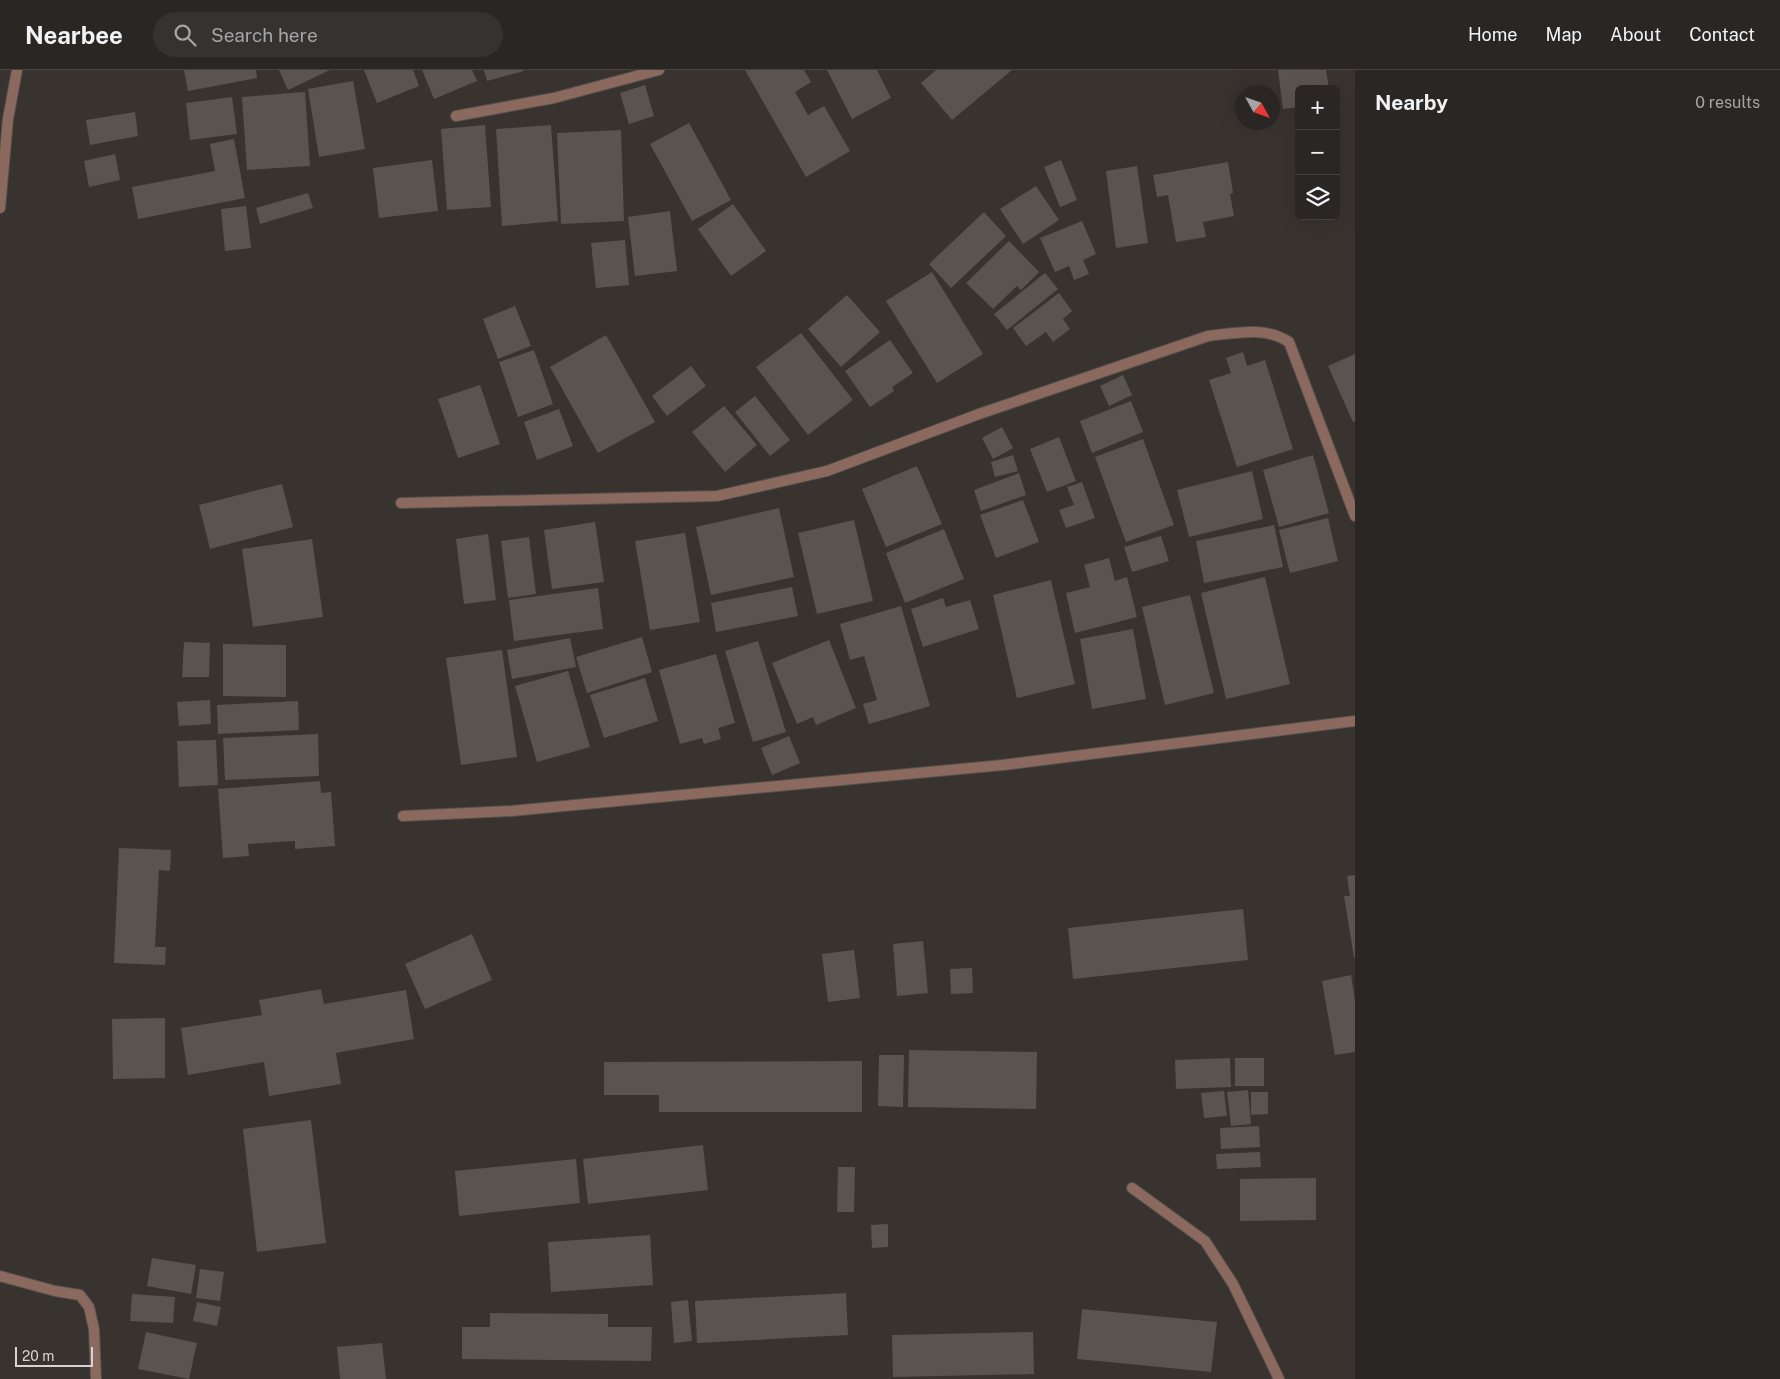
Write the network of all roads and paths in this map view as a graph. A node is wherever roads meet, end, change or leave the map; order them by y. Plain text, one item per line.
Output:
1 (17, 70) edge
2 (658, 70) edge
3 (456, 116) dead end
4 (0, 208) edge
5 (401, 503) dead end
6 (1355, 516) edge
7 (1355, 721) edge
8 (403, 816) dead end
9 (1132, 1188) dead end
10 (0, 1276) edge
11 (96, 1379) edge
12 (1279, 1379) edge

1 - 4 street
2 - 3 street
5 - 6 street
7 - 8 street
9 - 12 street
10 - 11 street

